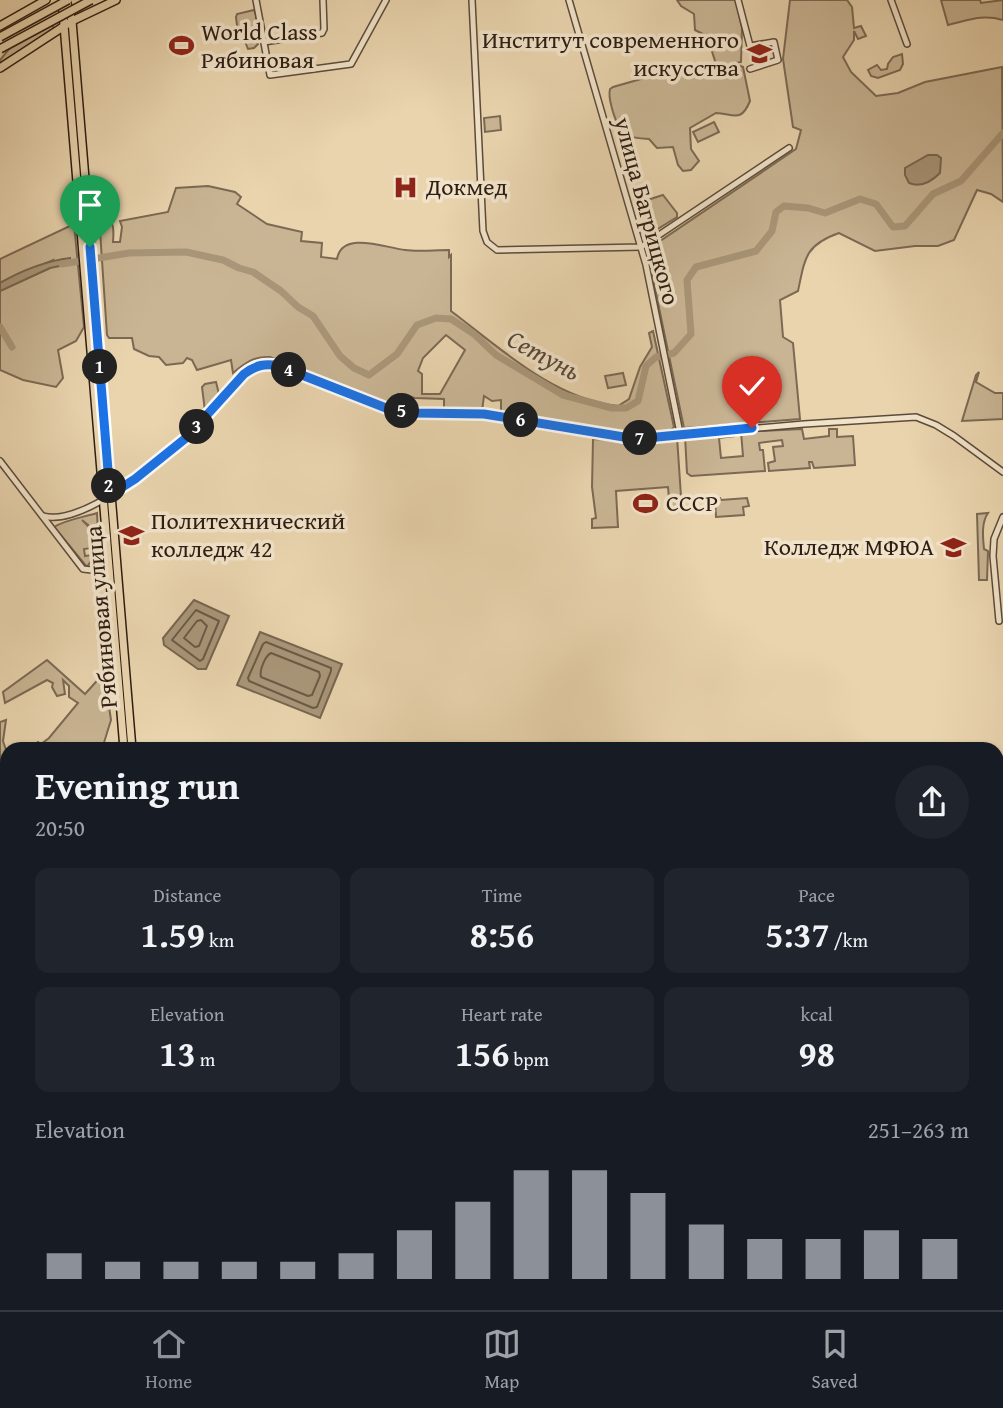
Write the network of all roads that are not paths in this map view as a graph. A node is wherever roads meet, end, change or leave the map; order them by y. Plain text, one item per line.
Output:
1 (46, 0) edge
2 (65, 0) edge
3 (91, 0) edge
4 (117, 0) edge
5 (256, 0) edge
6 (323, 0) edge
7 (386, 0) edge
8 (472, 0) edge
9 (569, 0) edge
10 (738, 0) edge
11 (891, 0) edge
12 (69, 23) junction
13 (0, 26) edge
14 (0, 37) edge
15 (264, 42) junction
16 (907, 44) dead end
17 (0, 49) edge
18 (0, 68) edge
19 (750, 69) dead end
20 (789, 148) dead end
21 (641, 247) junction
22 (680, 433) junction
23 (0, 461) edge
24 (1003, 472) edge
25 (107, 497) junction
26 (43, 516) junction
27 (1003, 517) edge
28 (110, 572) junction
29 (999, 621) dead end
30 (123, 742) edge
31 (131, 742) edge

1 - 13 main road
2 - 12 main road, Рябиновая улица
2 - 14 main road, bridge
3 - 17 main road, bridge
4 - 12 main road
5 - 15 street
6 - 15 street
7 - 15 street
8 - 21 street
9 - 21 street, улица Багрицкого
10 - 19 street
11 - 16 street
12 - 18 main road
12 - 25 main road, Рябиновая улица
20 - 21 street
21 - 22 street, улица Багрицкого
22 - 24 street
22 - 25 street
23 - 26 street
25 - 26 street
25 - 28 main road, Рябиновая улица
25 - 31 main road, Рябиновая улица
26 - 28 street
27 - 29 street
28 - 30 main road, Рябиновая улица

